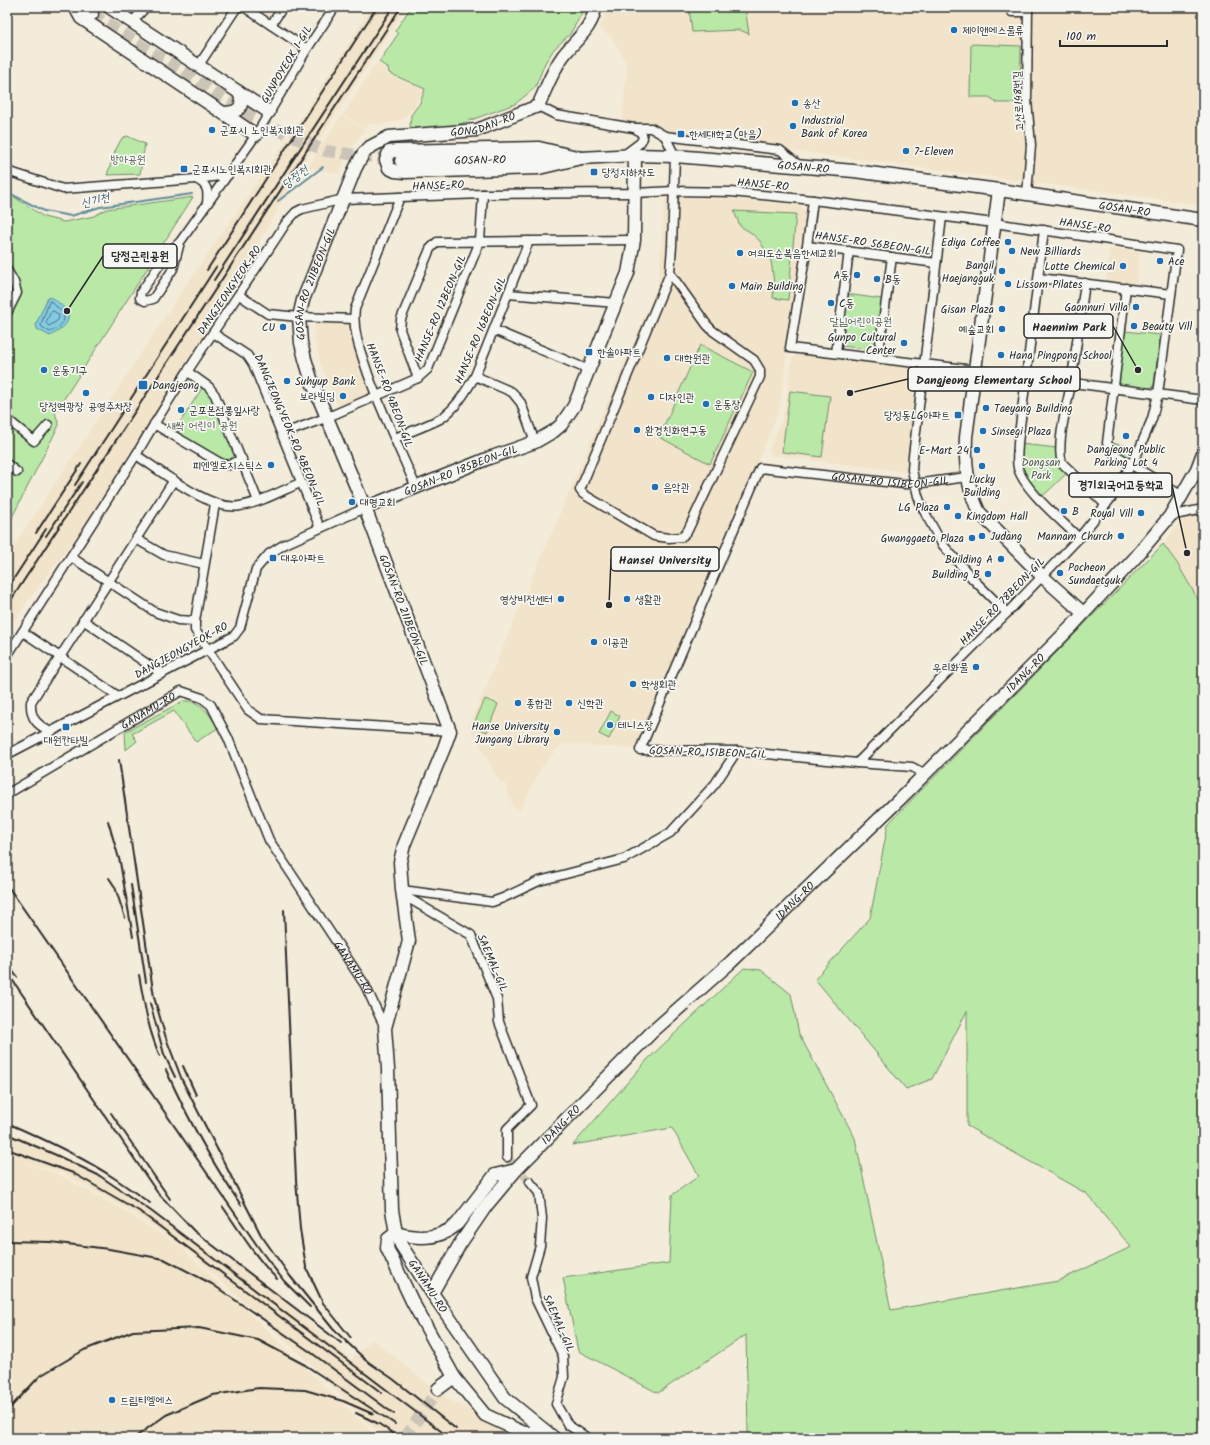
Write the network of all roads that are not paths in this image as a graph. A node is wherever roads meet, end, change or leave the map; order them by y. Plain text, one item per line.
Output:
1 (75, 7) edge
2 (110, 7) edge
3 (146, 7) edge
4 (237, 7) edge
5 (244, 7) edge
6 (283, 7) edge
7 (335, 7) edge
8 (595, 7) edge
9 (1028, 10) edge
10 (1012, 12) dead end
11 (132, 22) junction
12 (271, 25) junction
13 (307, 49) junction
14 (199, 65) junction
15 (240, 92) junction
16 (538, 106) junction
17 (270, 112) junction
18 (223, 113) junction
19 (634, 128) junction
20 (256, 135) junction
21 (665, 136) junction
22 (629, 156) junction
23 (675, 156) junction
24 (581, 158) junction
25 (401, 161) tunnel mouth
26 (800, 166) junction
27 (7, 171) edge
28 (228, 175) junction
29 (196, 179) junction
30 (998, 190) junction
31 (674, 191) junction
32 (635, 193) junction
33 (483, 194) junction
34 (1027, 194) junction
35 (400, 197) junction
36 (344, 198) junction
37 (813, 200) junction
38 (207, 205) junction
39 (942, 217) junction
40 (1203, 220) edge
41 (994, 223) junction
42 (1044, 230) junction
43 (634, 240) junction
44 (480, 241) junction
45 (529, 241) junction
46 (180, 242) junction
47 (807, 246) junction
48 (1177, 250) joint
49 (849, 252) junction
50 (892, 257) junction
51 (936, 263) junction
52 (7, 270) edge
53 (670, 272) junction
54 (1039, 278) junction
55 (1085, 283) junction
56 (1126, 288) junction
57 (239, 294) junction
58 (508, 294) junction
59 (1171, 294) junction
60 (616, 303) junction
61 (7, 313) edge
62 (299, 317) junction
63 (354, 319) junction
64 (494, 330) junction
65 (213, 333) junction
66 (836, 353) junction
67 (878, 358) junction
68 (924, 364) junction
69 (589, 370) junction
70 (974, 370) junction
71 (188, 372) junction
72 (475, 376) junction
73 (1027, 377) junction
74 (418, 378) junction
75 (1071, 382) junction
76 (1114, 388) junction
77 (1158, 394) junction
78 (376, 397) junction
79 (1203, 400) edge
80 (328, 417) junction
81 (7, 419) edge
82 (154, 424) junction
83 (48, 425) dead end
84 (282, 434) junction
85 (394, 438) junction
86 (535, 442) junction
87 (1203, 453) edge
88 (136, 455) junction
89 (242, 459) junction
90 (7, 464) edge
91 (1131, 465) junction
92 (17, 472) dead end
93 (967, 477) junction
94 (174, 480) junction
95 (300, 483) junction
96 (915, 484) junction
97 (416, 487) junction
98 (1182, 496) junction
99 (258, 501) junction
100 (215, 504) junction
101 (1106, 505) junction
102 (365, 508) junction
103 (1203, 509) edge
104 (1170, 516) junction
105 (320, 528) junction
106 (1079, 538) junction
107 (136, 539) junction
108 (71, 557) junction
109 (204, 564) junction
110 (1042, 576) junction
111 (108, 582) junction
112 (1008, 613) junction
113 (1083, 613) junction
114 (83, 620) junction
115 (195, 622) junction
116 (23, 632) junction
117 (208, 650) junction
118 (7, 656) edge
119 (60, 657) junction
120 (162, 674) junction
121 (118, 696) junction
122 (450, 731) junction
123 (50, 732) junction
124 (737, 751) junction
125 (7, 752) edge
126 (857, 763) junction
127 (925, 774) junction
128 (7, 794) edge
129 (402, 893) junction
130 (385, 1028) junction
131 (507, 1157) tunnel mouth
132 (516, 1170) junction
133 (530, 1182) tunnel mouth
134 (396, 1234) junction
135 (432, 1293) junction
136 (454, 1377) junction
137 (438, 1389) tunnel mouth
138 (550, 1435) edge
139 (588, 1438) edge

1 - 18 street
2 - 11 street
3 - 11 street
4 - 14 street
5 - 12 street
6 - 12 street
7 - 13 street, GUNPOYEOK 1-GIL
8 - 16 street
9 - 10 street
9 - 34 street, 고산로148번길
11 - 14 street
12 - 13 street
13 - 17 street, GUNPOYEOK 1-GIL
14 - 15 street
15 - 17 street
15 - 18 street
16 - 19 street
16 - 36 street, GONGDAN-RO
17 - 20 street, GUNPOYEOK 1-GIL
18 - 20 street
19 - 21 street
19 - 22 street
20 - 28 street, GUNPOYEOK 1-GIL
21 - 23 street
21 - 26 street
22 - 23 street, GOSAN-RO
22 - 24 street, GOSAN-RO
22 - 32 street, GOSAN-RO 185BEON-GIL
23 - 26 street, GOSAN-RO
23 - 31 street
24 - 24 street
24 - 25 street, GOSAN-RO
26 - 30 street, GOSAN-RO
27 - 29 street
28 - 29 street
28 - 38 street, GUNPOYEOK 1-GIL
29 - 38 street
30 - 34 street, GOSAN-RO
30 - 41 street
31 - 32 street, HANSE-RO
31 - 37 street, HANSE-RO
31 - 53 street
32 - 33 street, HANSE-RO
32 - 43 street, GOSAN-RO 185BEON-GIL
33 - 35 street, HANSE-RO
33 - 44 street, HANSE-RO 12BEON-GIL
34 - 40 street, GOSAN-RO
35 - 36 street, HANSE-RO
35 - 63 street, HANSE-RO 4BEON-GIL
36 - 57 street, DANGJEONGYEOK-RO
36 - 62 street, GOSAN-RO 211BEON-GIL
37 - 39 street, HANSE-RO
37 - 47 street
38 - 46 street, GUNPOYEOK 1-GIL
39 - 41 street, HANSE-RO
39 - 51 street, HANSE-RO 56BEON-GIL
41 - 42 street, HANSE-RO
41 - 70 street
42 - 48 street, HANSE-RO
42 - 54 street
43 - 45 street
43 - 60 street, GOSAN-RO 185BEON-GIL
44 - 45 street
44 - 74 street, HANSE-RO 12BEON-GIL
44 - 74 street
45 - 58 street, HANSE-RO 16BEON-GIL
46 - 46 street
47 - 49 street, HANSE-RO 56BEON-GIL
47 - 66 street
48 - 59 street, HANSE-RO 78BEON-GIL
49 - 50 street, HANSE-RO 56BEON-GIL
49 - 66 street
50 - 51 street, HANSE-RO 56BEON-GIL
50 - 67 street
51 - 68 street, HANSE-RO 56BEON-GIL
52 - 61 street
53 - 53 street
54 - 55 street
54 - 73 street
55 - 56 street
55 - 75 street
56 - 59 street
56 - 76 street
57 - 62 street
57 - 65 street, DANGJEONGYEOK-RO
58 - 60 street
58 - 64 street, HANSE-RO 16BEON-GIL
59 - 77 street, HANSE-RO 78BEON-GIL
60 - 69 street, GOSAN-RO 185BEON-GIL
62 - 63 street
62 - 80 street, GOSAN-RO 211BEON-GIL
63 - 78 street, HANSE-RO 4BEON-GIL
64 - 69 street
64 - 72 street, HANSE-RO 16BEON-GIL
65 - 71 street, DANGJEONGYEOK-RO
65 - 84 street, DANGJEONGYEOK-RO 4BEON-GIL
66 - 67 street
67 - 68 street
68 - 70 street
68 - 96 street, HANSE-RO 56BEON-GIL
69 - 86 street, GOSAN-RO 185BEON-GIL
70 - 73 street
70 - 93 street
71 - 82 street, DANGJEONGYEOK-RO
71 - 89 street
72 - 85 street, HANSE-RO 16BEON-GIL
72 - 86 street
73 - 75 street
73 - 106 street
74 - 78 street, HANSE-RO 12BEON-GIL
75 - 76 street
75 - 101 street
76 - 77 street
76 - 91 street
77 - 79 street
77 - 91 street, HANSE-RO 78BEON-GIL
78 - 80 street, HANSE-RO 12BEON-GIL
78 - 85 street, HANSE-RO 4BEON-GIL
80 - 84 street, HANSE-RO 12BEON-GIL
80 - 102 street, GOSAN-RO 211BEON-GIL
81 - 83 street
82 - 88 street, DANGJEONGYEOK-RO
82 - 89 street
84 - 95 street, DANGJEONGYEOK-RO 4BEON-GIL
85 - 97 street, HANSE-RO 4BEON-GIL
86 - 97 street, GOSAN-RO 185BEON-GIL
87 - 98 street, IDANG-RO
88 - 94 street
88 - 108 street, DANGJEONGYEOK-RO
89 - 99 street
90 - 92 street
91 - 98 street
91 - 101 street, HANSE-RO 78BEON-GIL
93 - 96 street, GOSAN-RO 151BEON-GIL
93 - 110 street
94 - 100 street
94 - 107 street
95 - 99 street
95 - 105 street, DANGJEONGYEOK-RO 4BEON-GIL
96 - 112 street, HANSE-RO 56BEON-GIL
96 - 124 street, GOSAN-RO 151BEON-GIL
97 - 102 street, GOSAN-RO 185BEON-GIL
98 - 104 street, IDANG-RO
99 - 100 street
100 - 109 street
101 - 106 street, HANSE-RO 78BEON-GIL
102 - 105 street, DANGJEONGYEOK-RO
102 - 122 street, GOSAN-RO 211BEON-GIL
103 - 104 street
104 - 113 street, IDANG-RO
105 - 117 street, DANGJEONGYEOK-RO
106 - 110 street, HANSE-RO 78BEON-GIL
107 - 109 street
107 - 111 street
108 - 111 street
108 - 116 street, DANGJEONGYEOK-RO
109 - 115 street
110 - 112 street, HANSE-RO 78BEON-GIL
110 - 113 street
111 - 114 street
111 - 115 street
112 - 126 street, HANSE-RO 78BEON-GIL
113 - 127 street, IDANG-RO
114 - 119 street
114 - 120 street
115 - 117 street
116 - 118 street, DANGJEONGYEOK-RO
116 - 119 street
117 - 120 street, DANGJEONGYEOK-RO
117 - 122 street
119 - 121 street
119 - 123 street
120 - 121 street, DANGJEONGYEOK-RO
121 - 123 street, DANGJEONGYEOK-RO
122 - 129 street
123 - 125 street, DANGJEONGYEOK-RO
124 - 126 street, GOSAN-RO 151BEON-GIL
124 - 129 street
126 - 127 street, GOSAN-RO 151BEON-GIL
127 - 132 street, IDANG-RO
128 - 130 street, GANAMU-RO
129 - 130 street
129 - 131 street, SAEMAL-GIL
130 - 134 street, GANAMU-RO
132 - 134 street
132 - 135 street, IDANG-RO
133 - 139 street, SAEMAL-GIL
134 - 135 street, GANAMU-RO
134 - 136 street
135 - 138 street, GANAMU-RO
136 - 137 street
136 - 138 street

